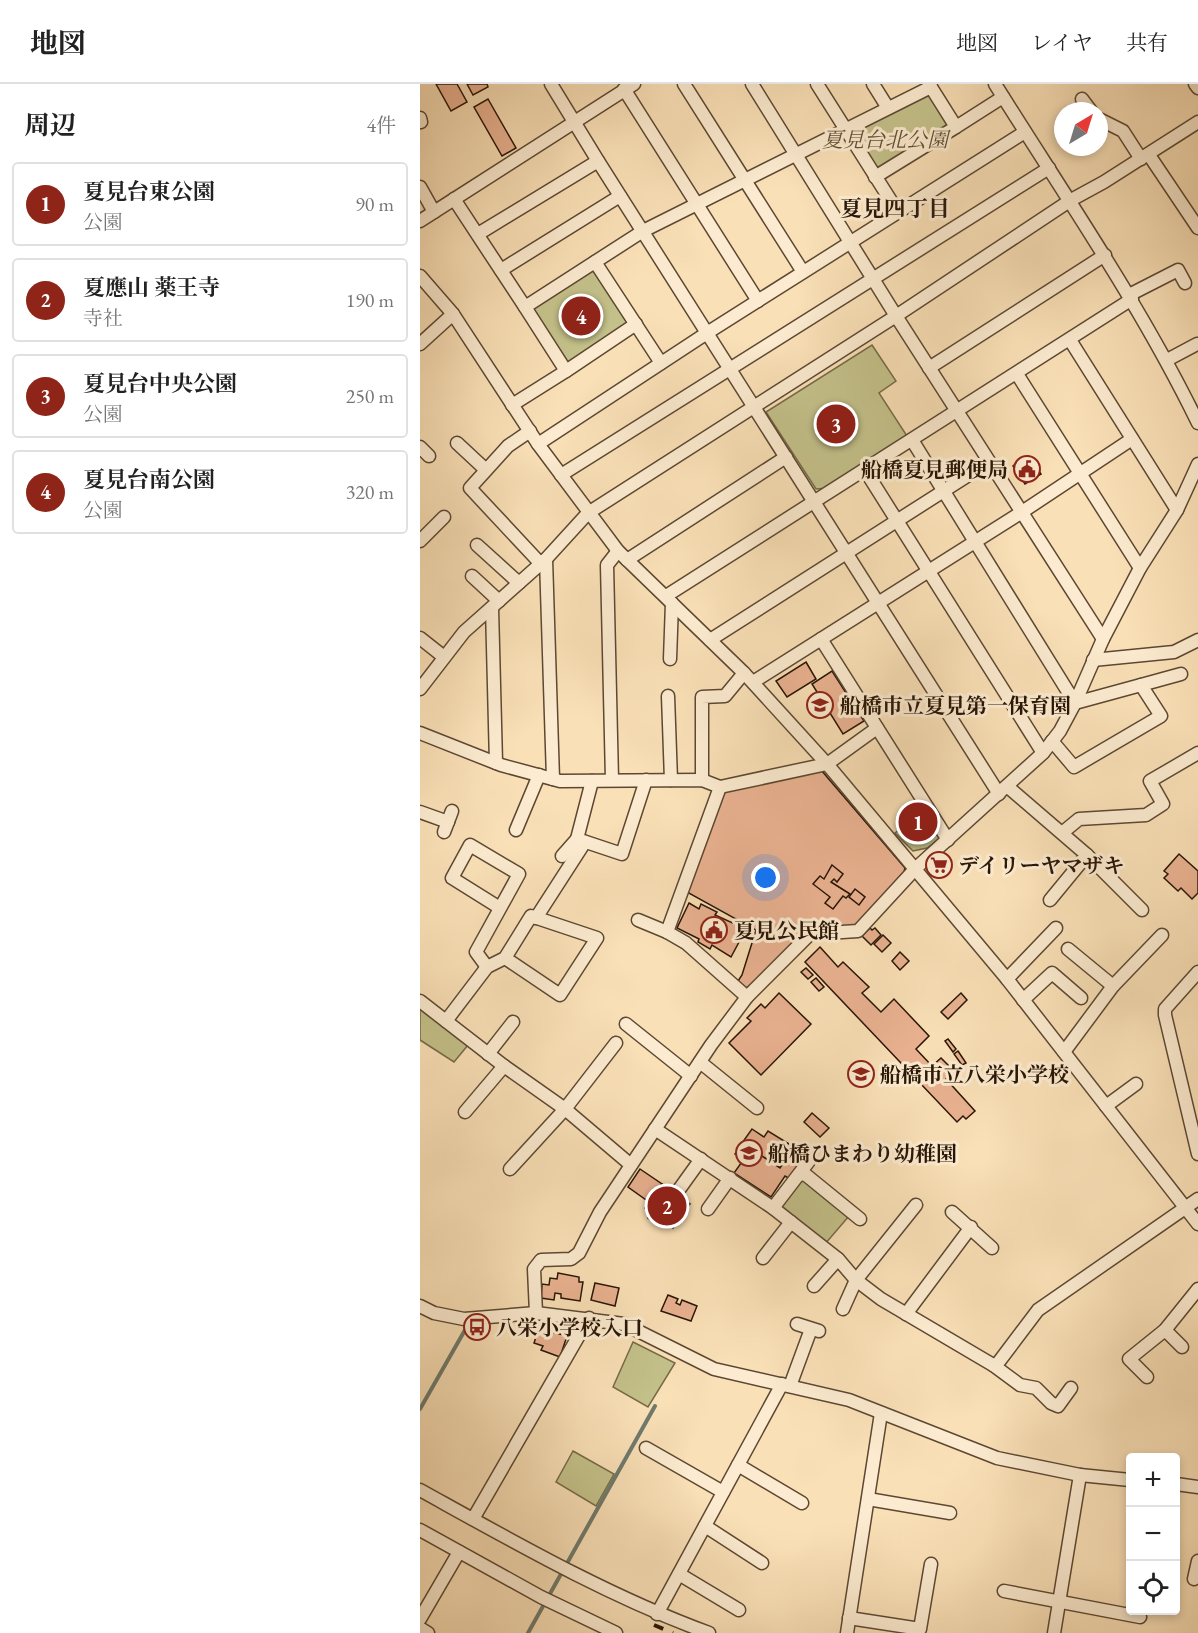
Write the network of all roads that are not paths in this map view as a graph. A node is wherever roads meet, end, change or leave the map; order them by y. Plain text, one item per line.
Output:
1 (551, 84) edge
2 (684, 84) edge
3 (752, 84) edge
4 (817, 84) edge
5 (873, 84) edge
6 (995, 84) edge
7 (1195, 84) edge
8 (930, 85) edge
9 (629, 87) edge
10 (1198, 88) edge
11 (1003, 97) junction
12 (1082, 99) dead end
13 (1084, 102) edge
14 (888, 108) junction
15 (574, 123) junction
16 (1108, 123) edge
17 (1198, 123) edge
18 (956, 126) junction
19 (846, 129) junction
20 (1024, 132) junction
21 (795, 155) junction
22 (1145, 157) junction
23 (598, 161) junction
24 (1049, 168) junction
25 (875, 177) junction
26 (744, 180) junction
27 (420, 187) edge
28 (620, 196) junction
29 (454, 199) junction
30 (1071, 200) junction
31 (696, 205) junction
32 (434, 212) junction
33 (897, 212) junction
34 (420, 221) edge
35 (1198, 228) edge
36 (643, 231) junction
37 (478, 234) junction
38 (850, 243) junction
39 (1105, 255) junction
40 (595, 262) junction
41 (501, 270) junction
42 (803, 272) junction
43 (420, 276) edge
44 (873, 279) junction
45 (1185, 283) dead end
46 (1130, 297) junction
47 (758, 301) junction
48 (525, 307) junction
49 (453, 314) junction
50 (897, 318) junction
51 (636, 324) junction
52 (707, 333) junction
53 (1071, 340) junction
54 (420, 344) edge
55 (1197, 344) edge
56 (1167, 360) junction
57 (661, 363) junction
58 (929, 368) junction
59 (730, 369) junction
60 (566, 371) junction
61 (1017, 374) junction
62 (512, 405) junction
63 (755, 408) junction
64 (957, 412) junction
65 (1198, 423) edge
66 (530, 431) junction
67 (1132, 439) junction
68 (912, 440) junction
69 (457, 443) dead end
70 (538, 444) junction
71 (786, 457) junction
72 (989, 462) junction
73 (1198, 464) edge
74 (486, 470) junction
75 (865, 470) junction
76 (1081, 473) junction
77 (561, 476) junction
78 (943, 492) junction
79 (815, 502) junction
80 (1177, 510) junction
81 (1022, 512) junction
82 (588, 513) junction
83 (444, 517) dead end
84 (897, 521) junction
85 (420, 541) edge
86 (975, 542) junction
87 (477, 545) dead end
88 (847, 553) junction
89 (622, 555) junction
90 (543, 561) junction
91 (1140, 568) junction
92 (929, 571) junction
93 (472, 576) dead end
94 (519, 583) junction
95 (669, 600) junction
96 (878, 603) junction
97 (496, 605) junction
98 (420, 638) edge
99 (821, 639) junction
100 (1103, 639) junction
101 (710, 640) junction
102 (1198, 640) edge
103 (444, 657) junction
104 (670, 659) dead end
105 (1093, 660) junction
106 (1181, 674) dead end
107 (749, 678) junction
108 (1141, 685) junction
109 (420, 689) edge
110 (668, 696) dead end
111 (1075, 703) junction
112 (877, 728) junction
113 (420, 733) edge
114 (1052, 741) junction
115 (1043, 753) junction
116 (1198, 753) edge
117 (496, 763) junction
118 (827, 764) junction
119 (539, 775) junction
120 (553, 779) junction
121 (612, 780) junction
122 (646, 780) junction
123 (671, 780) junction
124 (702, 780) junction
125 (592, 781) junction
126 (720, 787) junction
127 (1004, 790) junction
128 (420, 812) edge
129 (448, 822) dead end
130 (516, 830) dead end
131 (1062, 833) junction
132 (948, 840) junction
133 (581, 841) junction
134 (1087, 855) junction
135 (562, 856) dead end
136 (916, 868) junction
137 (1050, 900) dead end
138 (501, 908) junction
139 (1142, 910) dead end
140 (537, 918) junction
141 (638, 920) dead end
142 (1056, 928) dead end
143 (667, 932) junction
144 (1162, 935) dead end
145 (1068, 949) dead end
146 (505, 958) junction
147 (487, 967) junction
148 (1198, 973) edge
149 (1007, 980) junction
150 (1113, 986) junction
151 (747, 997) junction
152 (1081, 998) dead end
153 (1023, 1000) junction
154 (420, 1001) edge
155 (446, 1021) junction
156 (513, 1022) dead end
157 (626, 1024) dead end
158 (616, 1043) dead end
159 (1064, 1052) junction
160 (488, 1054) junction
161 (700, 1062) junction
162 (504, 1066) junction
163 (691, 1076) junction
164 (1136, 1084) dead end
165 (1106, 1106) junction
166 (565, 1108) junction
167 (757, 1108) dead end
168 (465, 1112) dead end
169 (655, 1129) junction
170 (1197, 1146) edge
171 (701, 1159) junction
172 (809, 1161) dead end
173 (631, 1165) junction
174 (510, 1169) dead end
175 (800, 1174) junction
176 (730, 1178) junction
177 (678, 1191) dead end
178 (1198, 1199) edge
179 (916, 1205) dead end
180 (1185, 1206) junction
181 (773, 1208) junction
182 (708, 1209) dead end
183 (952, 1212) dead end
184 (860, 1218) dead end
185 (791, 1222) junction
186 (1198, 1224) edge
187 (971, 1227) junction
188 (992, 1248) dead end
189 (763, 1258) dead end
190 (838, 1259) junction
191 (856, 1281) junction
192 (813, 1286) dead end
193 (1198, 1289) edge
194 (420, 1306) edge
195 (843, 1309) dead end
196 (536, 1313) junction
197 (906, 1314) junction
198 (590, 1318) junction
199 (797, 1324) dead end
200 (1165, 1330) junction
201 (1182, 1347) dead end
202 (993, 1365) junction
203 (1147, 1377) dead end
204 (786, 1385) junction
205 (1071, 1388) dead end
206 (881, 1413) junction
207 (646, 1448) dead end
208 (738, 1465) junction
209 (1080, 1475) junction
210 (1126, 1480) edge
211 (1180, 1485) edge
212 (1198, 1487) edge
213 (420, 1490) edge
214 (723, 1492) junction
215 (868, 1499) junction
216 (801, 1503) dead end
217 (950, 1513) dead end
218 (473, 1520) junction
219 (705, 1526) junction
220 (420, 1530) edge
221 (459, 1552) junction
222 (1198, 1561) edge
223 (762, 1563) dead end
224 (931, 1564) dead end
225 (679, 1574) junction
226 (1194, 1579) dead end
227 (1004, 1591) dead end
228 (1059, 1602) junction
229 (739, 1610) dead end
230 (657, 1614) junction
231 (1140, 1617) dead end
232 (849, 1618) junction
233 (420, 1619) edge
234 (420, 1628) edge
235 (428, 1633) edge
236 (616, 1633) edge
237 (709, 1633) edge
238 (847, 1633) edge
239 (1054, 1633) edge

1 - 15 street
2 - 26 street
3 - 21 street
4 - 19 street
5 - 14 street
6 - 11 street
7 - 10 street
8 - 14 street
8 - 18 street
9 - 15 street
9 - 31 street
11 - 18 street
11 - 20 street
12 - 13 street
14 - 19 street
15 - 23 street
15 - 29 street
16 - 22 street
17 - 22 street
18 - 25 street
19 - 21 street
19 - 25 street
20 - 24 street
20 - 33 street
21 - 26 street
21 - 38 street
22 - 30 street
22 - 35 street
23 - 28 street
23 - 37 street
24 - 30 street
24 - 44 street
25 - 33 street
26 - 31 street
26 - 42 street
27 - 32 street
28 - 36 street
28 - 41 street
29 - 32 street
29 - 37 street
30 - 39 street
30 - 50 street
31 - 36 street
31 - 47 street
32 - 34 street
33 - 38 street
36 - 40 street
36 - 52 street
37 - 41 street
38 - 42 street
38 - 44 street
39 - 46 street
39 - 58 street
40 - 48 street
40 - 51 street
41 - 48 street
42 - 47 street
43 - 49 street
44 - 50 street
44 - 59 street
45 - 46 street
46 - 53 street
46 - 56 street
47 - 52 street
48 - 60 street
49 - 54 street
49 - 62 street
50 - 58 street
50 - 63 street
51 - 57 street
51 - 60 street
52 - 57 street
52 - 59 street
53 - 61 street
53 - 67 street
55 - 56 street
56 - 65 street
57 - 70 street
58 - 64 street
59 - 63 street
59 - 77 street
60 - 62 street
61 - 64 street
61 - 76 street
62 - 66 street
63 - 71 street
63 - 82 street
64 - 68 street
64 - 72 street
66 - 70 street
66 - 74 street
67 - 76 street
67 - 80 street
68 - 75 street
68 - 78 street
69 - 74 street
70 - 77 street
71 - 79 street
71 - 89 street
72 - 78 street
72 - 81 street
73 - 80 street
74 - 90 street
75 - 79 street
75 - 84 street
76 - 81 street
76 - 91 street
77 - 82 street
78 - 84 street
78 - 86 street
79 - 88 street
79 - 95 street
80 - 91 street
81 - 86 street
81 - 100 street
82 - 89 street
82 - 90 street
83 - 85 street
84 - 88 street
84 - 92 street
86 - 92 street
86 - 111 street
87 - 94 street
88 - 96 street
88 - 101 street
89 - 95 street
89 - 121 street
90 - 94 street
90 - 120 street
91 - 100 street
92 - 96 street
92 - 115 street
93 - 97 street
94 - 97 street
95 - 101 street
95 - 104 street
96 - 99 street
96 - 127 street
97 - 103 street
97 - 117 street
98 - 103 street
99 - 107 street
99 - 112 street
100 - 105 street
101 - 107 street
102 - 105 street
103 - 109 street
105 - 111 street
106 - 108 street
107 - 118 street
107 - 124 street
108 - 111 street
108 - 114 street
110 - 123 street
111 - 114 street
112 - 118 street
112 - 132 street
113 - 117 street
114 - 115 street
115 - 127 street
116 - 131 street
117 - 119 street
118 - 126 street
118 - 136 street
119 - 120 street
119 - 130 street
120 - 125 street
121 - 122 street
121 - 125 street
122 - 123 street
122 - 133 street
123 - 124 street
124 - 126 street
125 - 133 street
126 - 143 street
127 - 131 street
127 - 132 street
128 - 129 street
131 - 134 street
132 - 136 street
133 - 135 street
133 - 140 street
134 - 137 street
134 - 139 street
136 - 149 street
136 - 151 street
138 - 138 street
138 - 147 street
140 - 146 street
140 - 146 street
141 - 143 street
142 - 149 street
143 - 151 street
144 - 150 street
145 - 150 street
146 - 147 street
147 - 155 street
148 - 170 street
149 - 153 street
150 - 159 street
151 - 161 street
152 - 153 street
153 - 159 street
154 - 155 street
155 - 160 street
156 - 160 street
157 - 163 street
158 - 166 street
159 - 165 street
160 - 162 street
161 - 163 street
161 - 167 street
162 - 166 street
162 - 168 street
163 - 169 street
164 - 165 street
165 - 180 street
166 - 173 street
166 - 174 street
169 - 171 street
169 - 173 street
171 - 176 street
171 - 177 street
172 - 175 street
173 - 196 street
175 - 181 street
175 - 184 street
176 - 181 street
176 - 182 street
178 - 180 street
179 - 191 street
180 - 186 street
180 - 202 street
181 - 185 street
183 - 187 street
185 - 189 street
185 - 190 street
187 - 188 street
187 - 197 street
190 - 191 street
190 - 192 street
191 - 195 street
191 - 197 street
193 - 200 street
194 - 196 street
196 - 198 street
197 - 202 street
198 - 204 street
198 - 218 street
199 - 204 street
200 - 201 street
200 - 203 street
202 - 205 street
204 - 206 street
204 - 208 street
206 - 209 street
206 - 215 street
207 - 214 street
208 - 214 street
208 - 216 street
209 - 210 street
209 - 228 street
211 - 212 street
213 - 218 street
214 - 219 street
215 - 217 street
215 - 232 street
218 - 230 street
219 - 223 street
219 - 225 street
220 - 221 street
221 - 233 street
221 - 236 street
222 - 226 street
224 - 232 street
225 - 229 street
225 - 230 street
227 - 228 street
228 - 231 street
228 - 239 street
230 - 237 street
232 - 238 street
234 - 235 street

